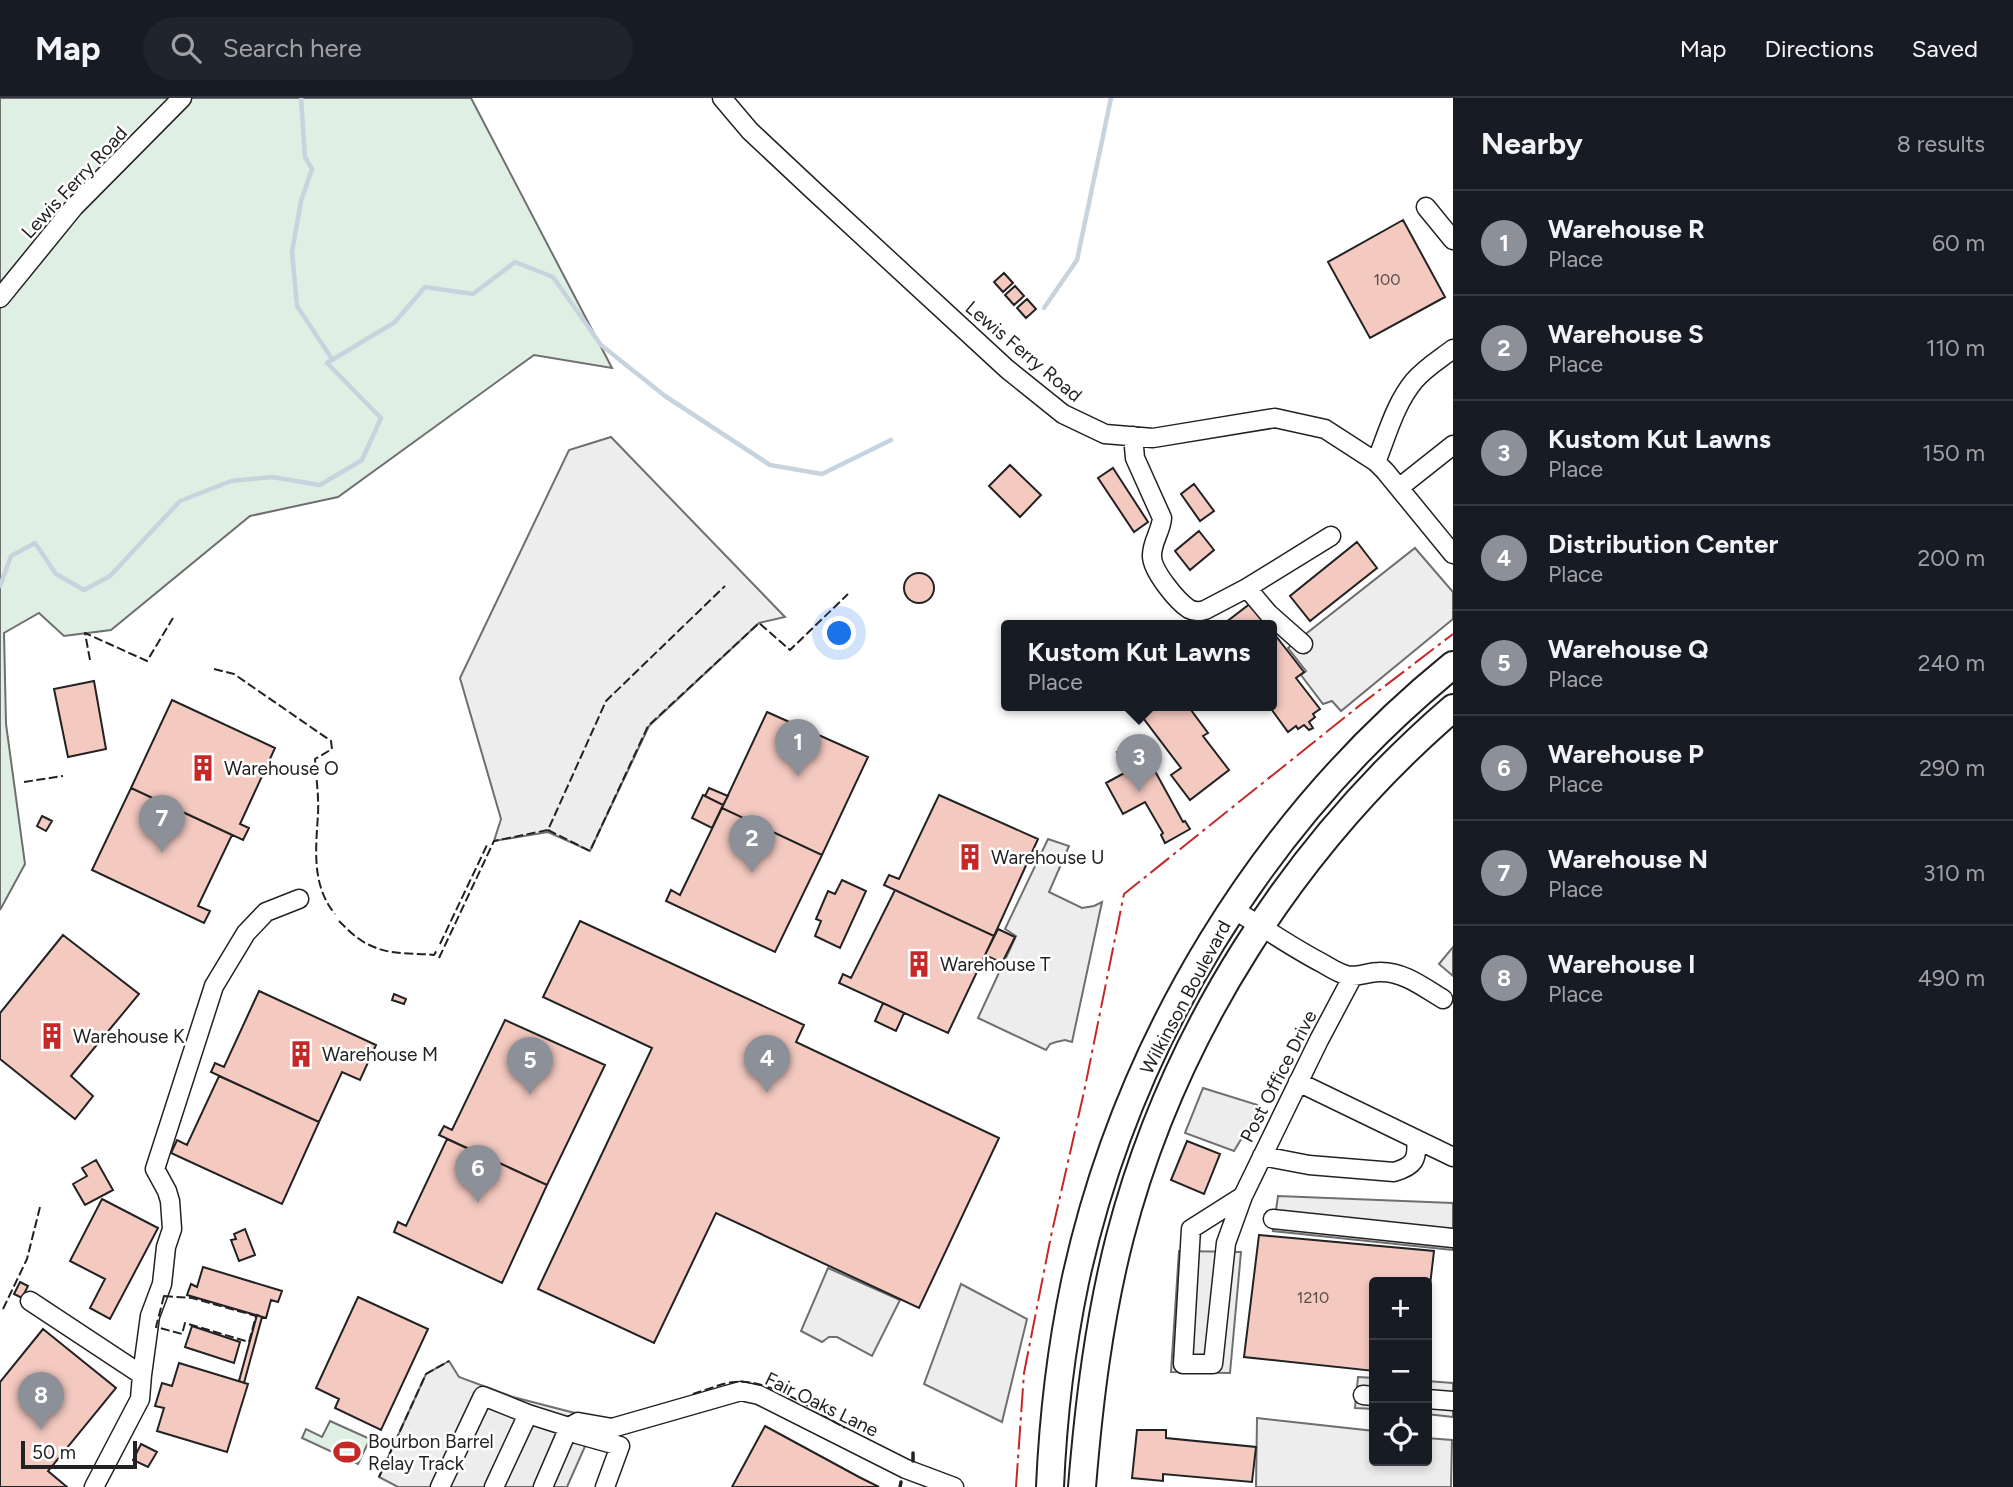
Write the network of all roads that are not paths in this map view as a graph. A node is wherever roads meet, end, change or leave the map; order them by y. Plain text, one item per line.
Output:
1 (182, 98) edge
2 (722, 98) edge
3 (1426, 207) dead end
4 (1453, 240) edge
5 (0, 298) edge
6 (1453, 349) edge
7 (1133, 436) junction
8 (1453, 445) edge
9 (1376, 462) junction
10 (1400, 487) junction
11 (1331, 536) dead end
12 (1453, 554) edge
13 (1247, 588) junction
14 (1276, 620) edge
15 (1277, 621) edge
16 (1303, 644) dead end
17 (1453, 665) edge
18 (1453, 708) edge
19 (299, 899) dead end
20 (1233, 909) junction
21 (1261, 926) junction
22 (1353, 976) junction
23 (1443, 999) dead end
24 (1298, 1082) junction
25 (1416, 1139) junction
26 (1262, 1156) junction
27 (1453, 1157) edge
28 (1242, 1196) junction
29 (1273, 1219) dead end
30 (1453, 1238) edge
31 (30, 1301) dead end
32 (142, 1375) junction
33 (1432, 1399) edge
34 (1453, 1401) edge
35 (528, 1414) junction
36 (569, 1427) junction
37 (94, 1487) edge
38 (440, 1487) edge
39 (494, 1487) edge
40 (543, 1487) edge
41 (605, 1487) edge
42 (954, 1487) edge
43 (1049, 1487) edge
44 (1082, 1487) edge

1 - 5 street, Lewis Ferry Road
2 - 7 street, Lewis Ferry Road
3 - 4 street
6 - 9 street
7 - 9 street, Lewis Ferry Road
7 - 13 street
8 - 10 street
9 - 10 street, Lewis Ferry Road
10 - 12 street, Lewis Ferry Road
11 - 13 street
13 - 14 street
15 - 16 street
17 - 20 highway, Wilkinson Boulevard
18 - 21 highway, Wilkinson Boulevard
19 - 32 street
20 - 21 street
20 - 43 highway, Wilkinson Boulevard
21 - 22 street
21 - 44 highway, Wilkinson Boulevard
22 - 23 street
22 - 24 street, Post Office Drive
24 - 25 street
24 - 26 street, Post Office Drive
25 - 26 street
25 - 27 street
26 - 28 street, Post Office Drive
28 - 28 street, Post Office Drive
29 - 30 street
31 - 32 street
32 - 37 street
33 - 34 street
35 - 36 street
35 - 38 street
35 - 39 street
36 - 40 street
36 - 41 street
36 - 42 street, Fair Oaks Lane

